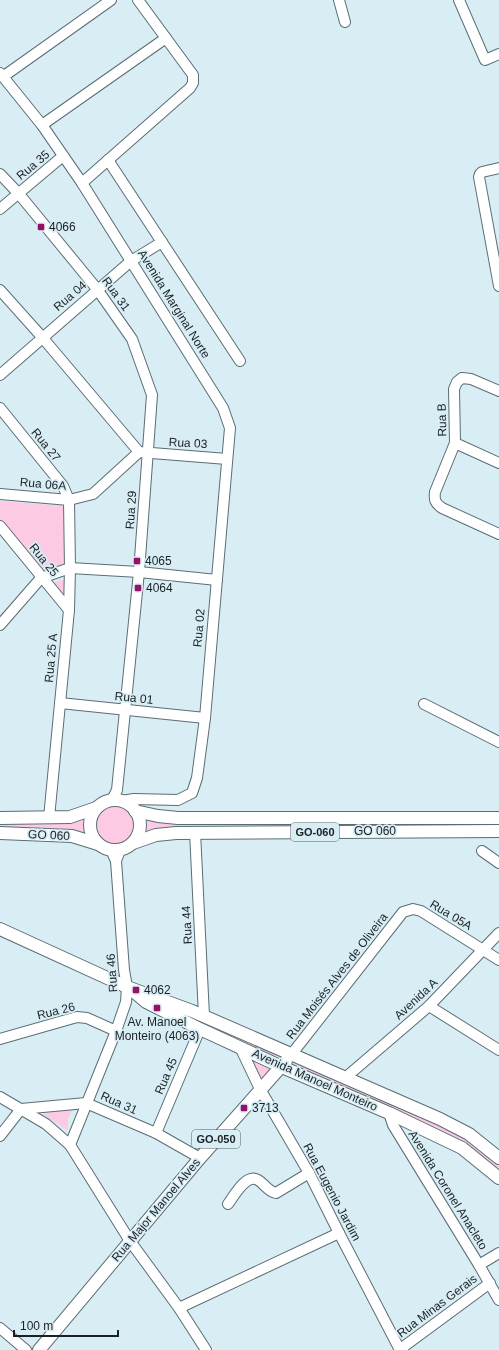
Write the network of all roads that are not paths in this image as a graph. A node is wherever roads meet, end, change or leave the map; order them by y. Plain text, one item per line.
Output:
1 (111, 0) edge
2 (138, 0) edge
3 (340, 0) edge
4 (459, 0) edge
5 (345, 22) dead end
6 (166, 38) junction
7 (499, 54) edge
8 (2, 74) edge
9 (42, 125) junction
10 (63, 156) junction
11 (108, 160) junction
12 (499, 168) edge
13 (0, 174) edge
14 (82, 183) junction
15 (19, 194) junction
16 (0, 209) edge
17 (162, 242) junction
18 (131, 261) junction
19 (499, 286) edge
20 (97, 289) junction
21 (0, 290) edge
22 (42, 337) junction
23 (240, 361) dead end
24 (0, 375) edge
25 (499, 391) edge
26 (0, 408) edge
27 (455, 443) junction
28 (144, 453) junction
29 (227, 459) junction
30 (499, 463) edge
31 (0, 494) edge
32 (69, 500) junction
33 (0, 526) edge
34 (499, 534) edge
35 (70, 568) junction
36 (139, 572) junction
37 (41, 578) junction
38 (216, 580) junction
39 (69, 610) junction
40 (0, 625) edge
41 (60, 703) junction
42 (424, 704) dead end
43 (126, 710) junction
44 (205, 718) junction
45 (499, 742) edge
46 (125, 801) junction
47 (96, 808) junction
48 (0, 818) edge
49 (49, 818) junction
50 (499, 818) edge
51 (499, 831) edge
52 (195, 832) junction
53 (0, 833) edge
54 (133, 843) junction
55 (98, 844) junction
56 (482, 851) dead end
57 (116, 854) junction
58 (499, 863) edge
59 (404, 912) joint
60 (0, 929) edge
61 (499, 933) edge
62 (484, 950) junction
63 (499, 960) edge
64 (127, 987) junction
65 (430, 1006) junction
66 (192, 1011) junction
67 (204, 1016) junction
68 (187, 1023) junction
69 (200, 1029) junction
70 (116, 1031) junction
71 (0, 1039) edge
72 (240, 1047) junction
73 (499, 1050) edge
74 (291, 1055) junction
75 (282, 1067) junction
76 (345, 1078) junction
77 (260, 1089) junction
78 (2, 1095) edge
79 (86, 1103) junction
80 (21, 1109) junction
81 (389, 1113) junction
82 (156, 1134) junction
83 (0, 1136) edge
84 (70, 1145) junction
85 (200, 1158) junction
86 (499, 1158) edge
87 (309, 1173) junction
88 (499, 1178) edge
89 (228, 1204) dead end
90 (339, 1233) junction
91 (130, 1240) junction
92 (499, 1253) edge
93 (479, 1265) junction
94 (490, 1283) junction
95 (499, 1300) edge
96 (179, 1308) junction
97 (0, 1328) edge
98 (26, 1350) edge
99 (39, 1350) edge
100 (206, 1350) edge
101 (400, 1350) edge

1 - 8 street
2 - 6 street
3 - 5 street
4 - 7 street
6 - 9 street
6 - 11 street
8 - 9 street, Avenida Marginal Norte
9 - 10 street, Avenida Marginal Norte
10 - 14 street, Avenida Marginal Norte
10 - 15 street, Rua 35
11 - 14 street
11 - 17 street
12 - 19 street
13 - 15 street, Rua 31
14 - 18 street, Avenida Marginal Norte
15 - 16 street, Rua 35
15 - 20 street, Rua 31
17 - 18 street, Rua 04
17 - 23 street
18 - 20 street, Rua 04
18 - 29 street, Avenida Marginal Norte
20 - 22 street, Rua 04
20 - 28 street, Rua 31
21 - 22 street
22 - 24 street, Rua 04
22 - 28 street
25 - 27 street, Rua B
26 - 32 street, Rua 27
27 - 30 street
27 - 34 street, Rua B
28 - 29 street, Rua 03
28 - 32 street, Rua 06A
28 - 36 street, Rua 29
29 - 38 street, Avenida Marginal Norte
31 - 32 street, Rua 06A
32 - 35 street, Rua 25 A
33 - 37 street, Rua 25
35 - 36 street
35 - 37 street
35 - 39 street, Rua 25 A
36 - 38 street
36 - 43 street, Rua 29
37 - 39 street, Rua 25
37 - 40 street
38 - 44 street, Rua 02
39 - 41 street, Rua 25 A
41 - 43 street, Rua 01
41 - 49 street, Rua 25 A
42 - 45 street
43 - 44 street, Rua 01
43 - 46 street, Rua 29
44 - 46 street, Rua 02
46 - 47 main road
46 - 50 main road, GO 060 / GO-060
46 - 54 main road
47 - 49 main road, GO 060
47 - 55 main road
48 - 49 main road, GO 060
51 - 52 main road, GO 060 / GO-060
52 - 54 main road, GO 060 / GO-060
52 - 67 street, Rua 44
53 - 55 main road, GO 060
54 - 57 main road, GO-060
55 - 57 main road
56 - 58 street
57 - 64 street, Rua 46
59 - 62 street, Rua 05A / GO-050
59 - 74 street, Rua Moisés Alves de Oliveira / GO-050
60 - 64 main road, Avenida Manoel Monteiro
61 - 62 street, Avenida A
62 - 63 street, Rua 05A
62 - 65 street, Avenida A
64 - 66 main road, Avenida Manoel Monteiro
64 - 68 main road, Avenida Manoel Monteiro
64 - 70 street, Rua 46
65 - 73 street
65 - 76 street, Avenida A
66 - 67 main road, Avenida Manoel Monteiro
66 - 68 main road
67 - 74 main road, Avenida Manoel Monteiro
68 - 69 main road, Avenida Manoel Monteiro
69 - 72 main road, Avenida Manoel Monteiro
69 - 82 street, Rua 45
70 - 71 street, Rua 26
70 - 79 street, Rua 46
72 - 75 main road, Avenida Manoel Monteiro
72 - 77 street, Rua Eugenio Jardim
74 - 75 main road, Rua Major Manoel Alves / GO-050
74 - 76 main road, Avenida Manoel Monteiro
75 - 77 main road, Rua Major Manoel Alves / GO-050
75 - 81 main road, Avenida Manoel Monteiro
76 - 86 main road, Avenida Manoel Monteiro
77 - 85 main road, Rua Major Manoel Alves / GO-050
77 - 87 street, Rua Eugenio Jardim
78 - 80 street
79 - 80 street, Rua 31
79 - 82 street, Rua 31
79 - 84 street, Rua 46
80 - 83 street
80 - 84 street
81 - 88 main road, Avenida Manoel Monteiro
81 - 93 street, Avenida Coronel Anacleto
82 - 85 street, Rua 31
84 - 91 street
85 - 91 main road, Rua Major Manoel Alves / GO-050
87 - 89 street
87 - 90 street, Rua Eugenio Jardim
90 - 96 street
90 - 101 street, Rua Eugenio Jardim
91 - 96 street
91 - 99 main road, Rua Major Manoel Alves / GO-050
92 - 93 street
93 - 94 street, Avenida Coronel Anacleto
94 - 95 street, Avenida Coronel Anacleto
94 - 101 street, Rua Minas Gerais
96 - 100 street
97 - 98 street

